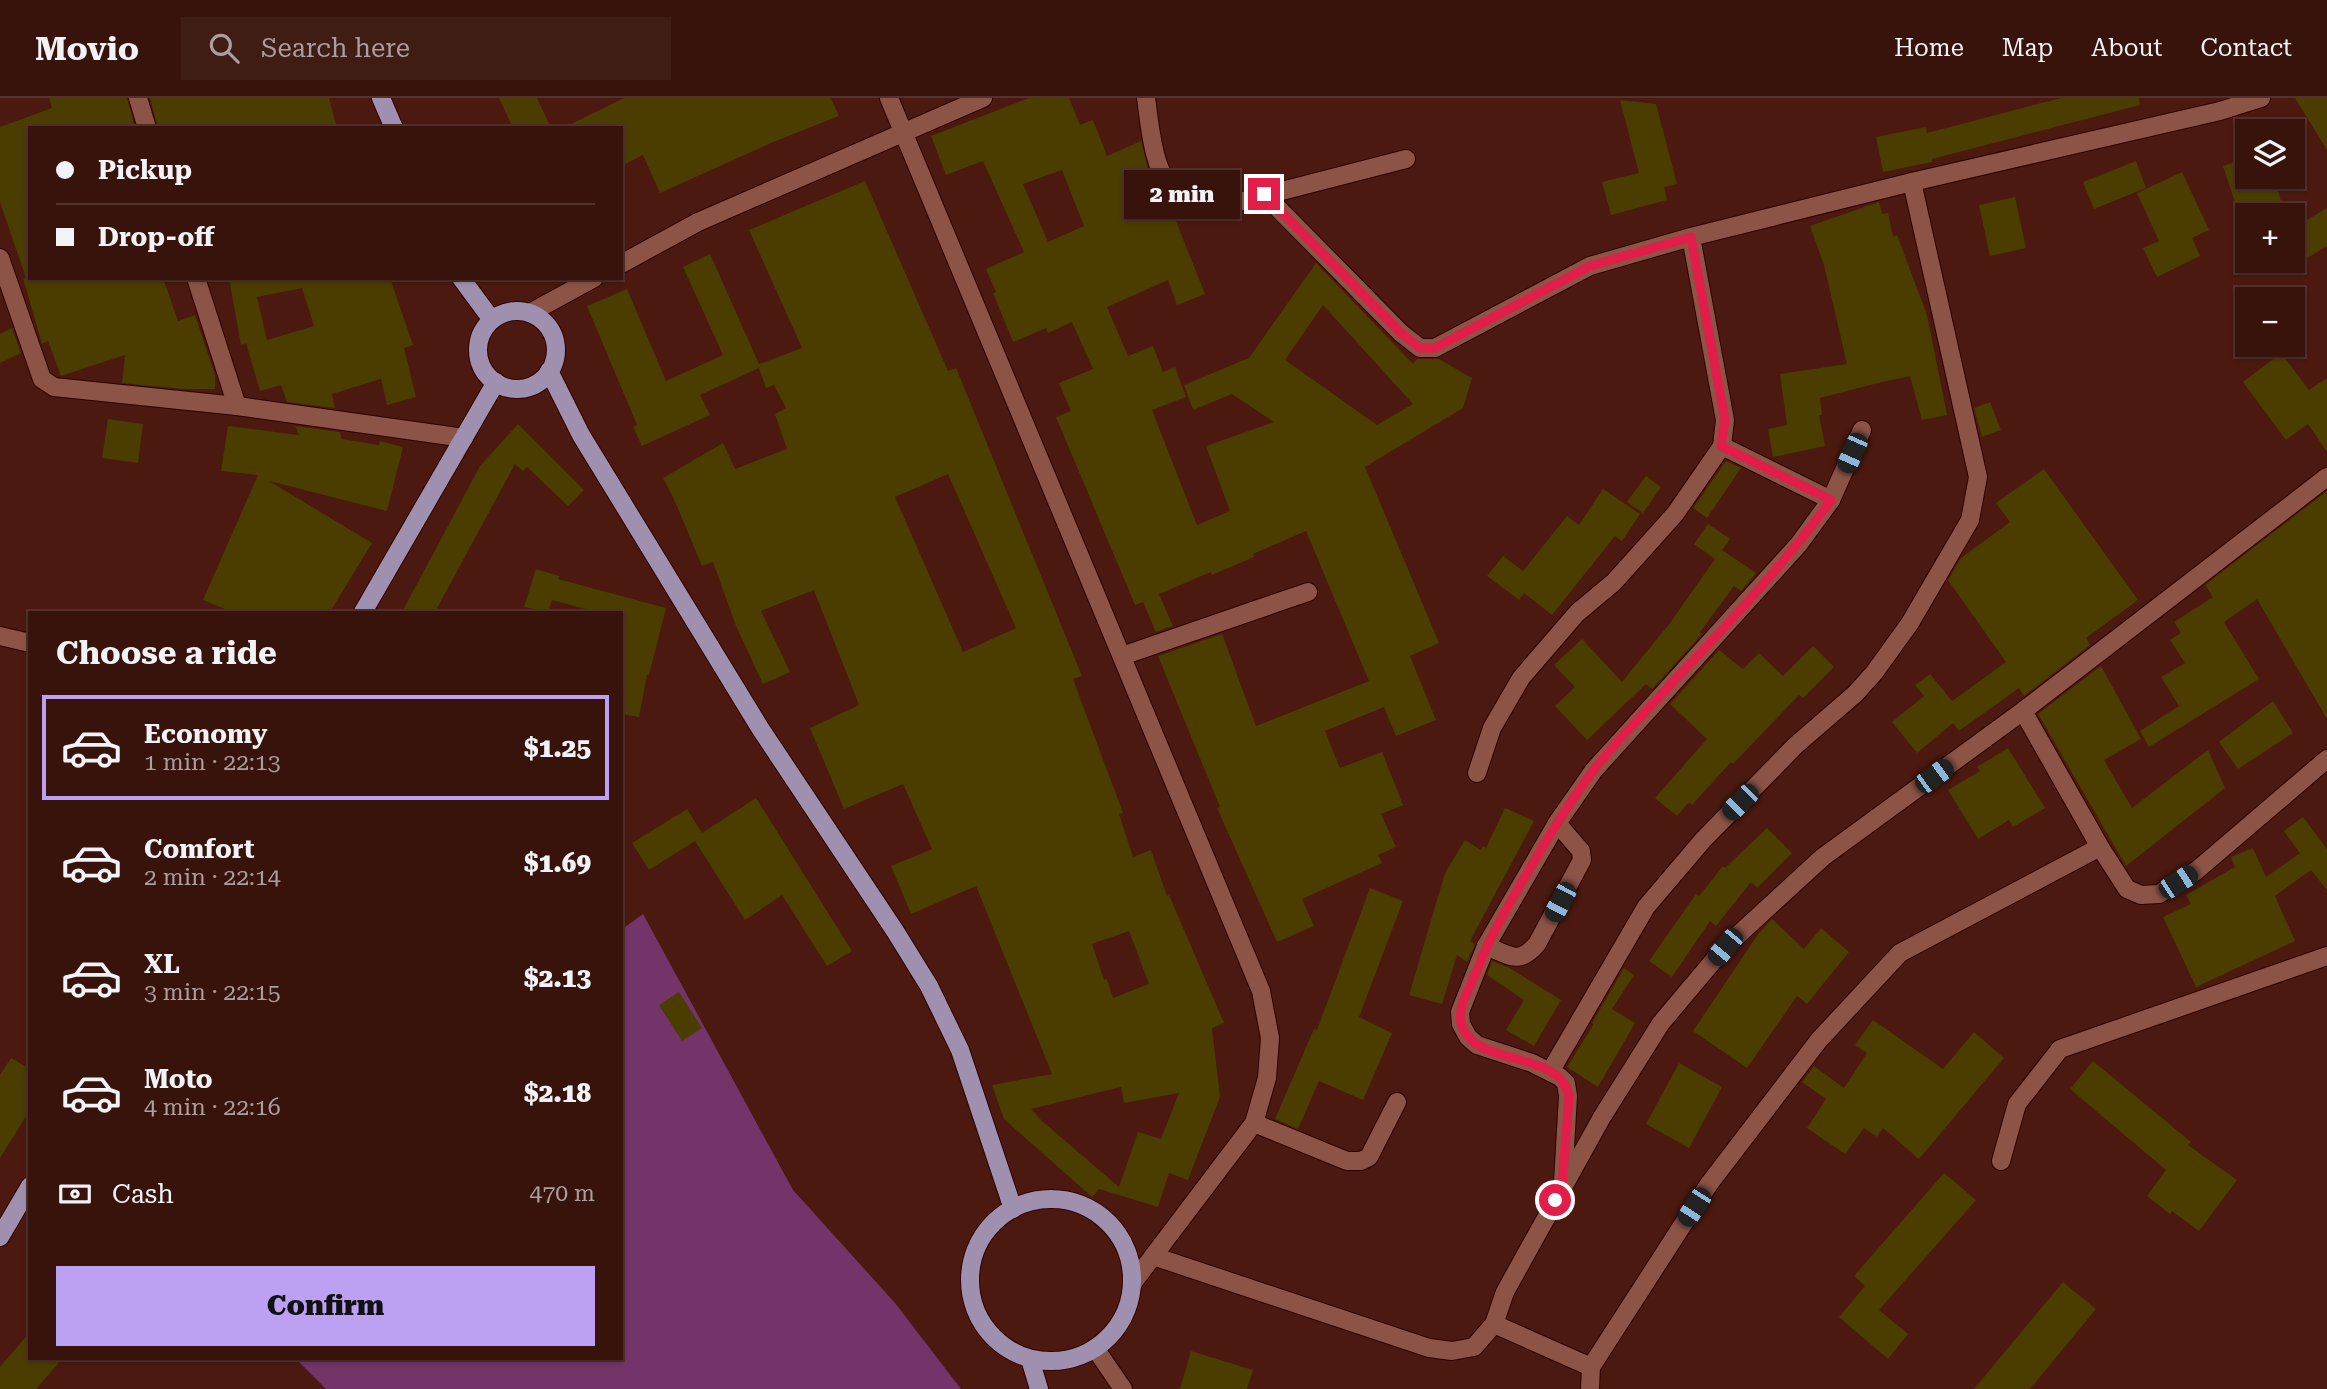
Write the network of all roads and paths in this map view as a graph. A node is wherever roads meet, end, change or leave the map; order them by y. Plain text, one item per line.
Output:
1 (138, 98) edge
2 (381, 98) edge
3 (889, 98) edge
4 (983, 98) edge
5 (1146, 98) edge
6 (2261, 98) edge
7 (147, 126) edge
8 (393, 126) edge
9 (905, 133) junction
10 (1406, 159) dead end
11 (1912, 182) junction
12 (1264, 194) junction
13 (1691, 237) junction
14 (0, 258) edge
15 (623, 263) edge
16 (197, 280) edge
17 (462, 280) edge
18 (590, 280) edge
19 (530, 313) junction
20 (492, 320) junction
21 (550, 371) junction
22 (496, 382) junction
23 (237, 406) junction
24 (1862, 430) dead end
25 (464, 438) junction
26 (1721, 446) junction
27 (2327, 477) edge
28 (1831, 500) junction
29 (1308, 592) dead end
30 (364, 611) edge
31 (0, 636) edge
32 (28, 643) edge
33 (1122, 656) junction
34 (2024, 711) junction
35 (2327, 759) edge
36 (1477, 773) dead end
37 (1557, 823) junction
38 (2100, 847) junction
39 (1486, 946) junction
40 (2327, 956) edge
41 (1550, 1072) junction
42 (1397, 1102) dead end
43 (1254, 1123) junction
44 (2001, 1161) dead end
45 (1562, 1186) junction
46 (28, 1189) edge
47 (1013, 1209) junction
48 (0, 1237) edge
49 (1153, 1256) junction
50 (1132, 1284) junction
51 (1494, 1324) junction
52 (1095, 1348) junction
53 (1030, 1359) junction
54 (1591, 1367) junction
55 (1039, 1389) edge
56 (1123, 1389) edge
57 (1590, 1389) edge

1 - 7 street
2 - 8 main road
3 - 9 street
4 - 9 street
5 - 12 street
6 - 11 street
9 - 15 street
9 - 33 street
10 - 12 street
11 - 13 street
11 - 41 street
12 - 13 street
13 - 26 street
14 - 23 street
16 - 23 street
17 - 20 main road
18 - 19 street
19 - 20 main road
19 - 21 main road
20 - 22 main road
21 - 22 main road
21 - 47 main road
22 - 25 main road
23 - 25 street
24 - 28 street
25 - 30 main road
26 - 28 street
26 - 36 street
27 - 34 street
28 - 37 street
29 - 33 street
31 - 32 street
33 - 43 street
34 - 38 street
34 - 45 street
35 - 38 street
37 - 39 street
37 - 39 street
38 - 54 street
39 - 41 street
40 - 44 street
41 - 45 street
42 - 43 street
43 - 49 street
45 - 51 street
46 - 48 main road
47 - 50 main road
47 - 53 main road
49 - 50 street
49 - 51 street
50 - 52 main road
51 - 54 street
52 - 53 main road
52 - 56 street
53 - 55 main road
54 - 57 street

